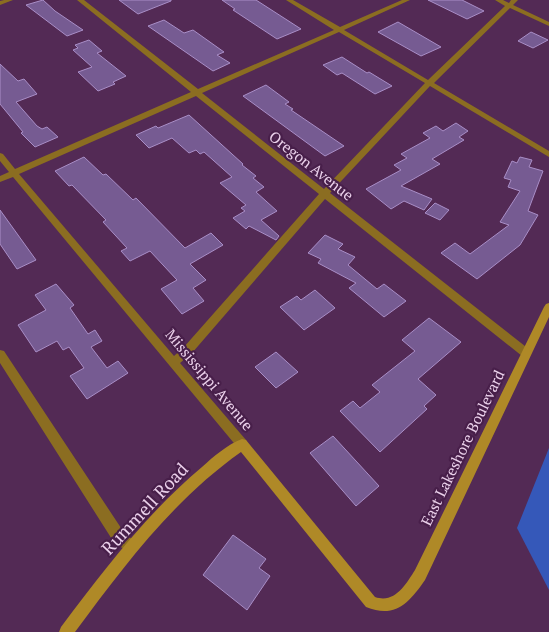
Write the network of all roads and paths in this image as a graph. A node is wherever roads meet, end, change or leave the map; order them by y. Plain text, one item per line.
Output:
1 (10, 0) edge
2 (80, 0) edge
3 (290, 0) edge
4 (407, 0) edge
5 (498, 0) edge
6 (0, 3) edge
7 (512, 3) edge
8 (549, 24) edge
9 (339, 30) junction
10 (429, 83) junction
11 (196, 92) junction
12 (549, 154) edge
13 (0, 156) edge
14 (14, 172) junction
15 (0, 178) edge
16 (325, 194) junction
17 (549, 307) edge
18 (526, 353) junction
19 (0, 354) edge
20 (173, 363) junction
21 (242, 444) junction
22 (130, 546) junction
23 (401, 600) joint
24 (66, 632) edge

1 - 6 street
2 - 11 street, Oregon Avenue
3 - 9 street
4 - 9 street
5 - 7 street
7 - 8 street
7 - 10 street
9 - 10 street
9 - 11 street
10 - 12 street
10 - 16 street
11 - 14 street
11 - 16 street, Oregon Avenue
13 - 14 street, Mississippi Avenue
14 - 15 street
14 - 20 street, Mississippi Avenue
16 - 18 street, Oregon Avenue
16 - 20 street
17 - 18 street, East Lakeshore Boulevard
18 - 23 street, East Lakeshore Boulevard
19 - 22 street
20 - 21 street, Mississippi Avenue
21 - 22 street, Rummell Road
21 - 23 street, Mississippi Avenue
22 - 24 street, Rummell Road

